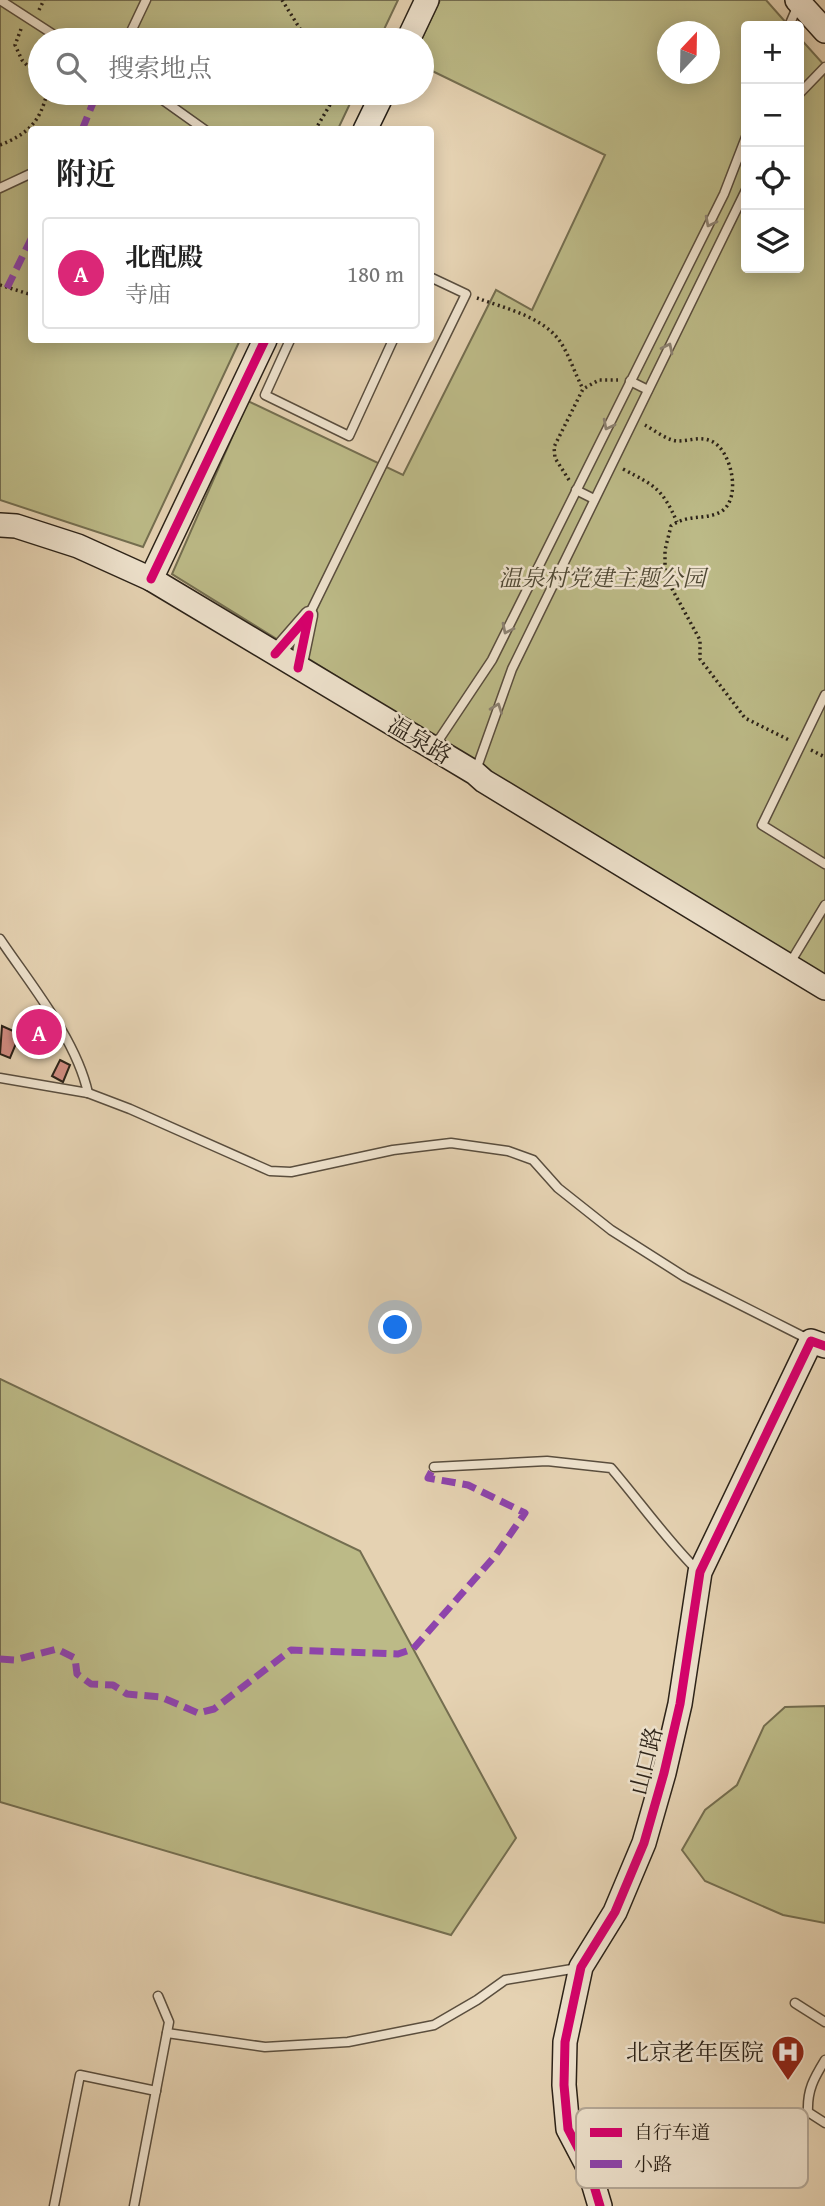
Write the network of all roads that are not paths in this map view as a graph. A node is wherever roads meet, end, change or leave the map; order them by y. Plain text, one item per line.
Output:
1 (0, 0) edge
2 (146, 0) edge
3 (427, 0) edge
4 (798, 1) edge
5 (791, 21) edge
6 (43, 28) edge
7 (133, 28) edge
8 (414, 28) edge
9 (825, 31) edge
10 (825, 67) edge
11 (804, 89) edge
12 (170, 105) edge
13 (377, 105) edge
14 (199, 126) edge
15 (367, 126) edge
16 (742, 147) edge
17 (28, 175) edge
18 (0, 188) edge
19 (724, 194) junction
20 (740, 201) joint
21 (434, 279) edge
22 (264, 343) edge
23 (289, 343) edge
24 (392, 343) edge
25 (630, 381) junction
26 (648, 390) junction
27 (576, 490) junction
28 (594, 499) junction
29 (0, 525) edge
30 (151, 579) junction
31 (309, 615) junction
32 (275, 654) junction
33 (299, 668) junction
34 (825, 695) edge
35 (433, 748) junction
36 (475, 773) junction
37 (825, 864) edge
38 (825, 905) edge
39 (0, 939) edge
40 (789, 965) junction
41 (825, 988) edge
42 (0, 1078) edge
43 (88, 1093) junction
44 (818, 1343) edge
45 (434, 1467) dead end
46 (700, 1572) junction
47 (581, 1967) junction
48 (158, 1996) dead end
49 (795, 2003) dead end
50 (825, 2022) edge
51 (167, 2034) junction
52 (825, 2060) edge
53 (156, 2091) junction
54 (808, 2108) edge
55 (808, 2112) edge
56 (825, 2123) edge
57 (576, 2144) edge
58 (595, 2188) edge
59 (54, 2206) edge
60 (134, 2206) edge
61 (600, 2206) edge

1 - 6 lane
2 - 7 lane
3 - 8 street
4 - 5 lane
4 - 9 street
10 - 11 lane
12 - 14 lane
13 - 15 street
16 - 19 lane
17 - 18 lane
19 - 20 lane
19 -> 25 lane
26 -> 20 lane
21 - 31 lane
22 - 30 street
23 - 24 lane
25 - 26 lane
25 -> 27 lane
26 - 28 lane
27 - 28 lane
27 -> 35 lane
36 -> 28 lane
29 - 30 street, 温泉路
30 - 32 street, 温泉路
31 - 32 street
31 - 33 street
32 - 33 street, 温泉路
33 - 35 street, 温泉路
34 - 37 lane
35 - 36 street, 温泉路
36 - 40 street, 温泉路
38 - 40 lane
39 - 43 lane
40 - 41 street, 温泉路
42 - 43 lane
43 - 44 lane
44 - 46 street, 山口路
45 - 46 lane
46 - 47 street, 山口路
47 - 51 lane
47 - 57 street, 山口路
48 - 51 lane
49 - 50 lane
51 - 53 lane
52 - 54 lane
53 - 59 lane
53 - 60 lane
55 - 56 lane
58 - 61 street, 山口路

